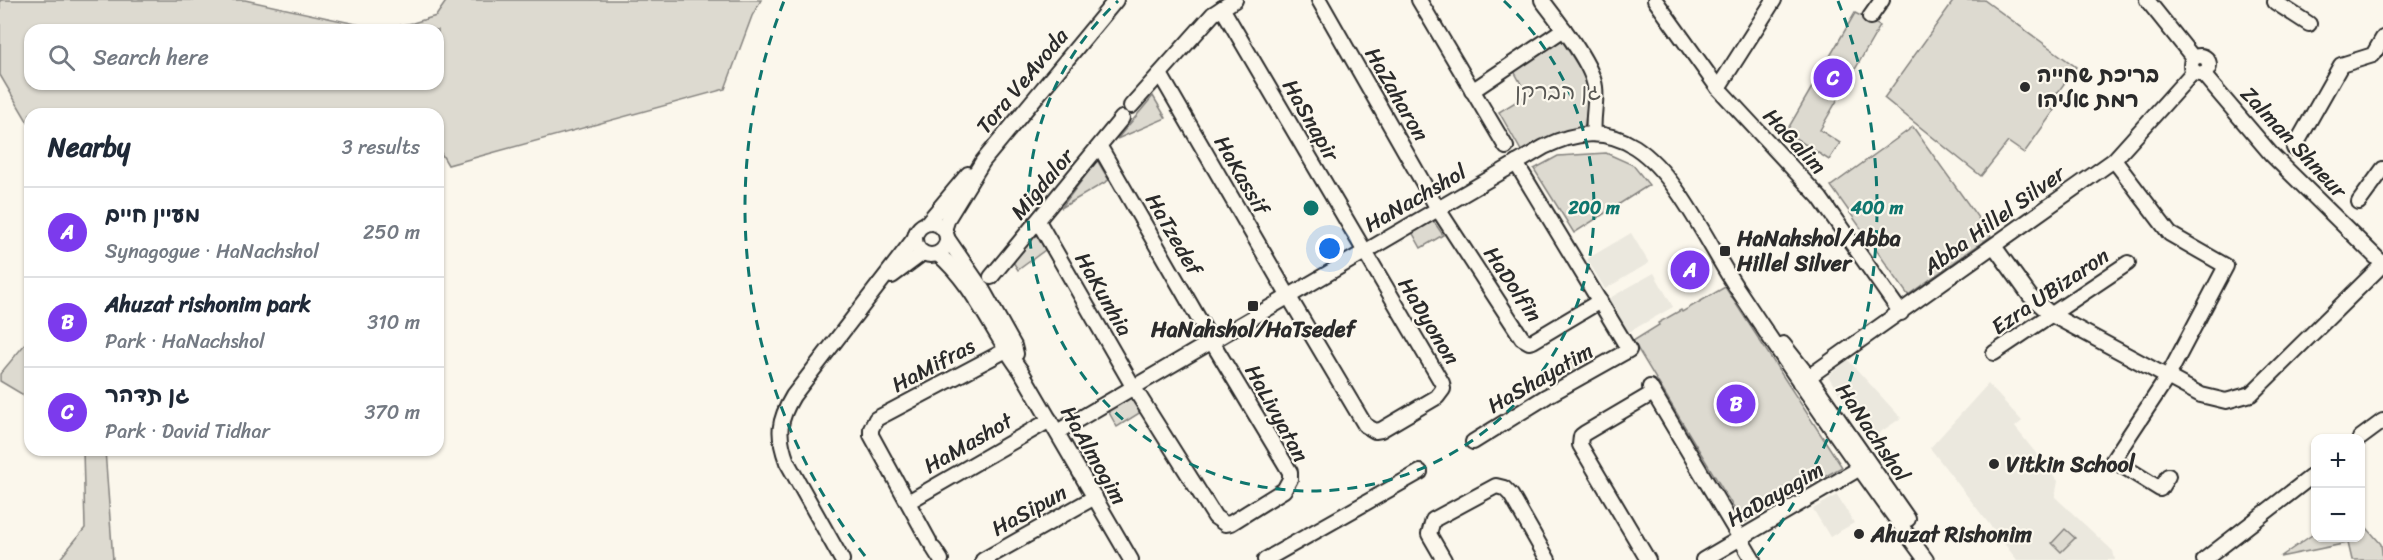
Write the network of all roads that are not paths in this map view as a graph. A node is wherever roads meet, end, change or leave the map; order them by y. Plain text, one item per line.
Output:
1 (1116, 0) edge
2 (1235, 0) edge
3 (1319, 0) edge
4 (1419, 0) edge
5 (1542, 0) edge
6 (1655, 0) edge
7 (1774, 0) edge
8 (1882, 0) edge
9 (2147, 0) edge
10 (2157, 0) edge
11 (2276, 0) edge
12 (1222, 8) junction
13 (1870, 17) dead end
14 (2309, 24) dead end
15 (1564, 29) junction
16 (2383, 38) edge
17 (2199, 66) junction
18 (1160, 74) junction
19 (1718, 88) junction
20 (1472, 91) junction
21 (1131, 106) dead end
22 (1122, 118) dead end
23 (1594, 133) junction
24 (1100, 147) junction
25 (1506, 147) dead end
26 (2294, 148) dead end
27 (2114, 160) junction
28 (983, 161) junction
29 (1516, 163) junction
30 (2383, 169) edge
31 (2359, 202) dead end
32 (1438, 209) junction
33 (1038, 221) junction
34 (927, 223) junction
35 (946, 234) junction
36 (914, 238) junction
37 (1994, 246) junction
38 (923, 253) junction
39 (1364, 253) junction
40 (938, 254) junction
41 (2383, 255) edge
42 (2128, 263) dead end
43 (2383, 264) edge
44 (992, 277) dead end
45 (876, 289) junction
46 (1288, 297) junction
47 (1600, 301) junction
48 (1901, 313) junction
49 (2052, 315) junction
50 (1212, 342) junction
51 (1010, 348) junction
52 (1994, 353) dead end
53 (2167, 378) junction
54 (1805, 380) junction
55 (1134, 388) junction
56 (1050, 420) junction
57 (2383, 421) edge
58 (1057, 432) junction
59 (2365, 434) edge
60 (1473, 442) dead end
61 (1864, 466) junction
62 (1420, 471) dead end
63 (2168, 476) dead end
64 (2311, 477) edge
65 (1095, 497) junction
66 (908, 502) junction
67 (1740, 538) junction
68 (935, 550) edge
69 (842, 560) edge
70 (983, 560) edge
71 (1131, 560) edge
72 (1265, 560) edge
73 (1444, 560) edge
74 (1548, 560) edge
75 (1648, 560) edge
76 (1703, 560) edge
77 (1753, 560) edge
78 (1926, 560) edge
79 (1937, 560) edge
80 (2204, 560) edge

1 - 28 street, Tora VeAvoda
2 - 12 street
3 - 32 street, HaZaharon
4 - 20 street
5 - 15 street
6 - 19 street, HaGalim
7 - 19 street
8 - 13 street
9 - 17 street, Zalman Shneur
10 - 17 street, Zalman Shneur
11 - 14 street
12 - 18 street
12 - 39 street, HaSnapir
15 - 20 street
15 - 23 street
16 - 26 street
17 - 27 street, Abba Hillel Silver
17 - 41 street, Zalman Shneur
17 - 43 street, Zalman Shneur
18 - 21 street
18 - 46 street, HaKassif
19 - 48 street, HaGalim
20 - 25 street
22 - 24 street, Migdalor
23 - 29 street, HaNachshol
23 - 54 street, HaNachshol
24 - 33 street, Migdalor
24 - 50 street, HaTzedef
27 - 37 street, Abba Hillel Silver
27 - 53 street
28 - 34 street, Tora VeAvoda
28 - 35 street, Tora VeAvoda
29 - 32 street, HaNachshol
29 - 47 street
30 - 31 street
32 - 39 street, HaNachshol
32 - 47 street, HaDolfin
33 - 44 street, Migdalor
33 - 55 street, HaKunhia
34 - 35 street
34 - 36 street
35 - 40 street
35 - 51 street, HaAlmogim
36 - 38 street
36 - 45 street
37 - 48 street, Abba Hillel Silver
37 - 49 street
38 - 40 street
38 - 45 street
39 - 46 street, HaNachshol
39 - 46 street, HaDyonon
40 - 51 street, HaAlmogim
42 - 49 street, Ezra UBizaron
43 - 53 street
45 - 69 street
46 - 50 street, HaNachshol
47 - 60 street, HaShayatim
48 - 54 street, Abba Hillel Silver
49 - 52 street, Ezra UBizaron
49 - 53 street
50 - 55 street, HaNachshol
50 - 55 street, HaLivyatan
51 - 56 street, HaAlmogim
51 - 66 street, HaMifras
53 - 63 street
54 - 61 street, HaNachshol
55 - 58 street, HaNachshol
56 - 58 street, HaAlmogim
56 - 66 street, HaMashot
57 - 59 street
58 - 65 street, HaAlmogim
61 - 67 street, HaDayagim
61 - 78 street, HaNachshol
61 - 79 street, HaNachshol
62 - 72 street
64 - 80 street
65 - 70 street, HaSipun
65 - 71 street, HaAlmogim
66 - 68 street
67 - 75 street
67 - 76 street, HaDayagim
67 - 77 street
73 - 74 street

